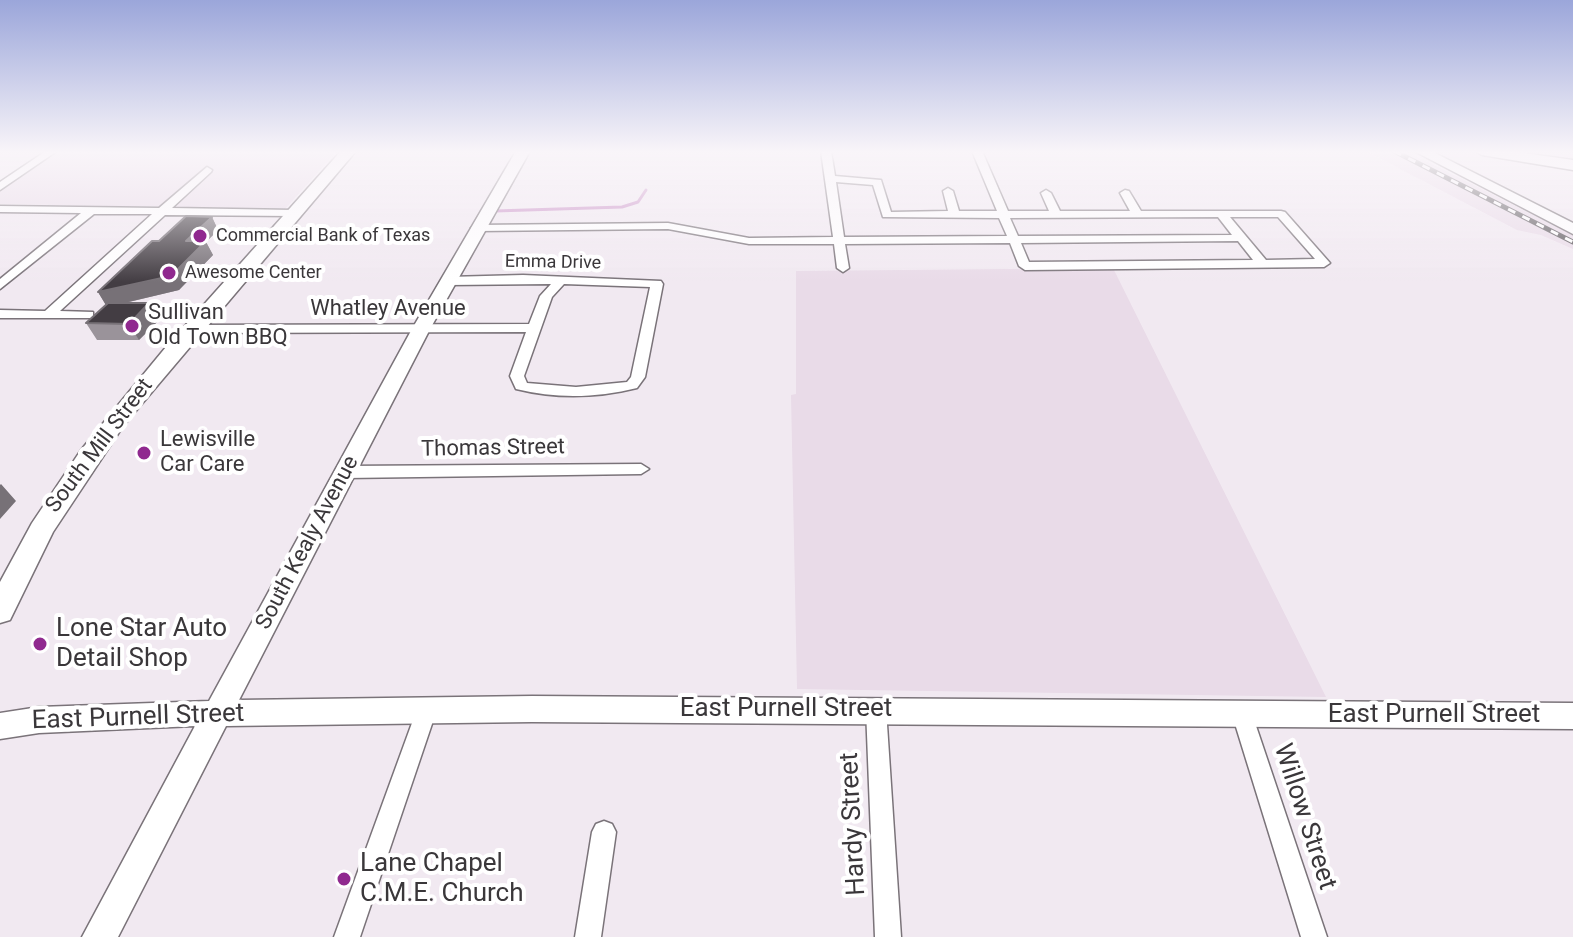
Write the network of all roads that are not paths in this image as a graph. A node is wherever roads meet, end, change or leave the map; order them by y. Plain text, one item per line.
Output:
1 (179, 195) edge
2 (310, 195) edge
3 (497, 195) edge
4 (833, 195) edge
5 (881, 195) edge
6 (949, 195) edge
7 (995, 195) edge
8 (1047, 195) edge
9 (1126, 195) edge
10 (1506, 195) edge
11 (0, 209) edge
12 (92, 210) junction
13 (161, 211) junction
14 (294, 213) junction
15 (1056, 214) junction
16 (1138, 214) junction
17 (1221, 214) junction
18 (887, 215) junction
19 (955, 215) junction
20 (1003, 215) junction
21 (477, 228) junction
22 (1573, 229) edge
23 (1240, 238) junction
24 (839, 240) junction
25 (890, 240) junction
26 (1013, 240) junction
27 (1262, 263) junction
28 (843, 268) dead end
29 (0, 272) edge
30 (17, 272) junction
31 (448, 281) junction
32 (559, 283) junction
33 (0, 285) edge
34 (0, 314) edge
35 (48, 315) junction
36 (88, 315) dead end
37 (535, 328) junction
38 (193, 329) junction
39 (421, 329) junction
40 (641, 469) dead end
41 (346, 472) junction
42 (0, 612) edge
43 (876, 709) junction
44 (426, 712) junction
45 (217, 714) junction
46 (1242, 714) junction
47 (1573, 716) edge
48 (0, 726) edge
49 (604, 832) dead end
50 (99, 937) edge
51 (347, 937) edge
52 (588, 937) edge
53 (888, 937) edge
54 (1314, 937) edge

1 - 13 street
2 - 14 main road, South Mill Street
3 - 21 street, South Kealy Avenue
4 - 24 street
5 - 18 street
6 - 19 street
7 - 20 street
8 - 15 street
9 - 16 street
10 - 22 street
11 - 12 street
12 - 13 street
12 - 30 street
13 - 14 street
13 - 35 street
14 - 38 main road, South Mill Street
15 - 16 street
15 - 20 street
16 - 17 street
17 - 23 street
17 - 27 street
18 - 19 street
18 - 25 street
19 - 20 street
20 - 26 street
21 - 24 street
21 - 31 street, South Kealy Avenue
23 - 26 street
23 - 27 street
24 - 25 street
24 - 28 street
25 - 26 street
26 - 27 street
29 - 30 street
30 - 33 street
31 - 32 street, Emma Drive
31 - 39 street, South Kealy Avenue
32 - 37 street
32 - 37 street, Emma Drive
34 - 35 street
35 - 36 street
37 - 39 street, Whatley Avenue
38 - 39 street, Whatley Avenue
38 - 42 main road, South Mill Street
39 - 41 street, South Kealy Avenue
40 - 41 street, Thomas Street
41 - 45 street, South Kealy Avenue
43 - 44 street, East Purnell Street
43 - 46 street, East Purnell Street
43 - 53 street, Hardy Street
44 - 45 street, East Purnell Street
44 - 51 street
45 - 48 street, East Purnell Street
45 - 50 street, South Kealy Avenue
46 - 47 street, East Purnell Street
46 - 54 street, Willow Street
49 - 52 street

